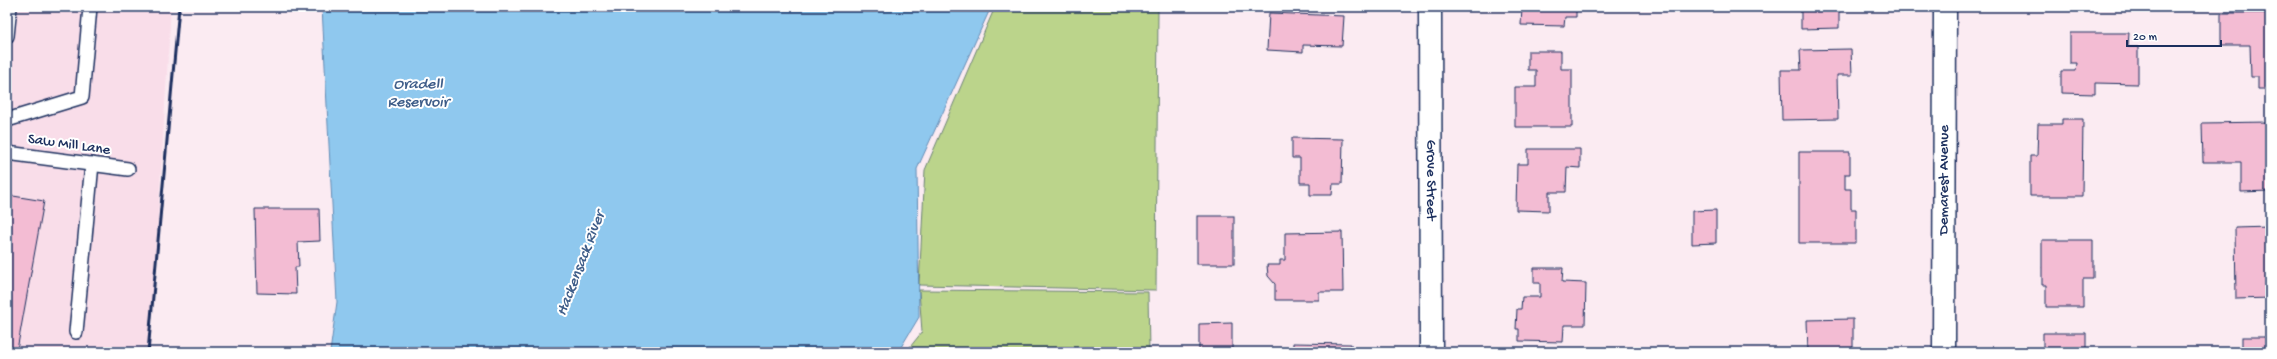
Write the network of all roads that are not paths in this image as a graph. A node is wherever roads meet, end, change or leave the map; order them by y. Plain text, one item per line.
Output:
1 (10, 7) edge
2 (90, 7) edge
3 (1430, 7) edge
4 (1944, 7) edge
5 (7, 36) edge
6 (7, 120) edge
7 (7, 153) edge
8 (92, 164) junction
9 (128, 169) dead end
10 (76, 332) dead end
11 (1431, 352) edge
12 (1944, 352) edge

1 - 5 lane
2 - 6 lane
3 - 11 street, Grove Street
4 - 12 street, Demarest Avenue
7 - 8 lane, Saw Mill Lane
8 - 9 lane, Saw Mill Lane
8 - 10 lane

